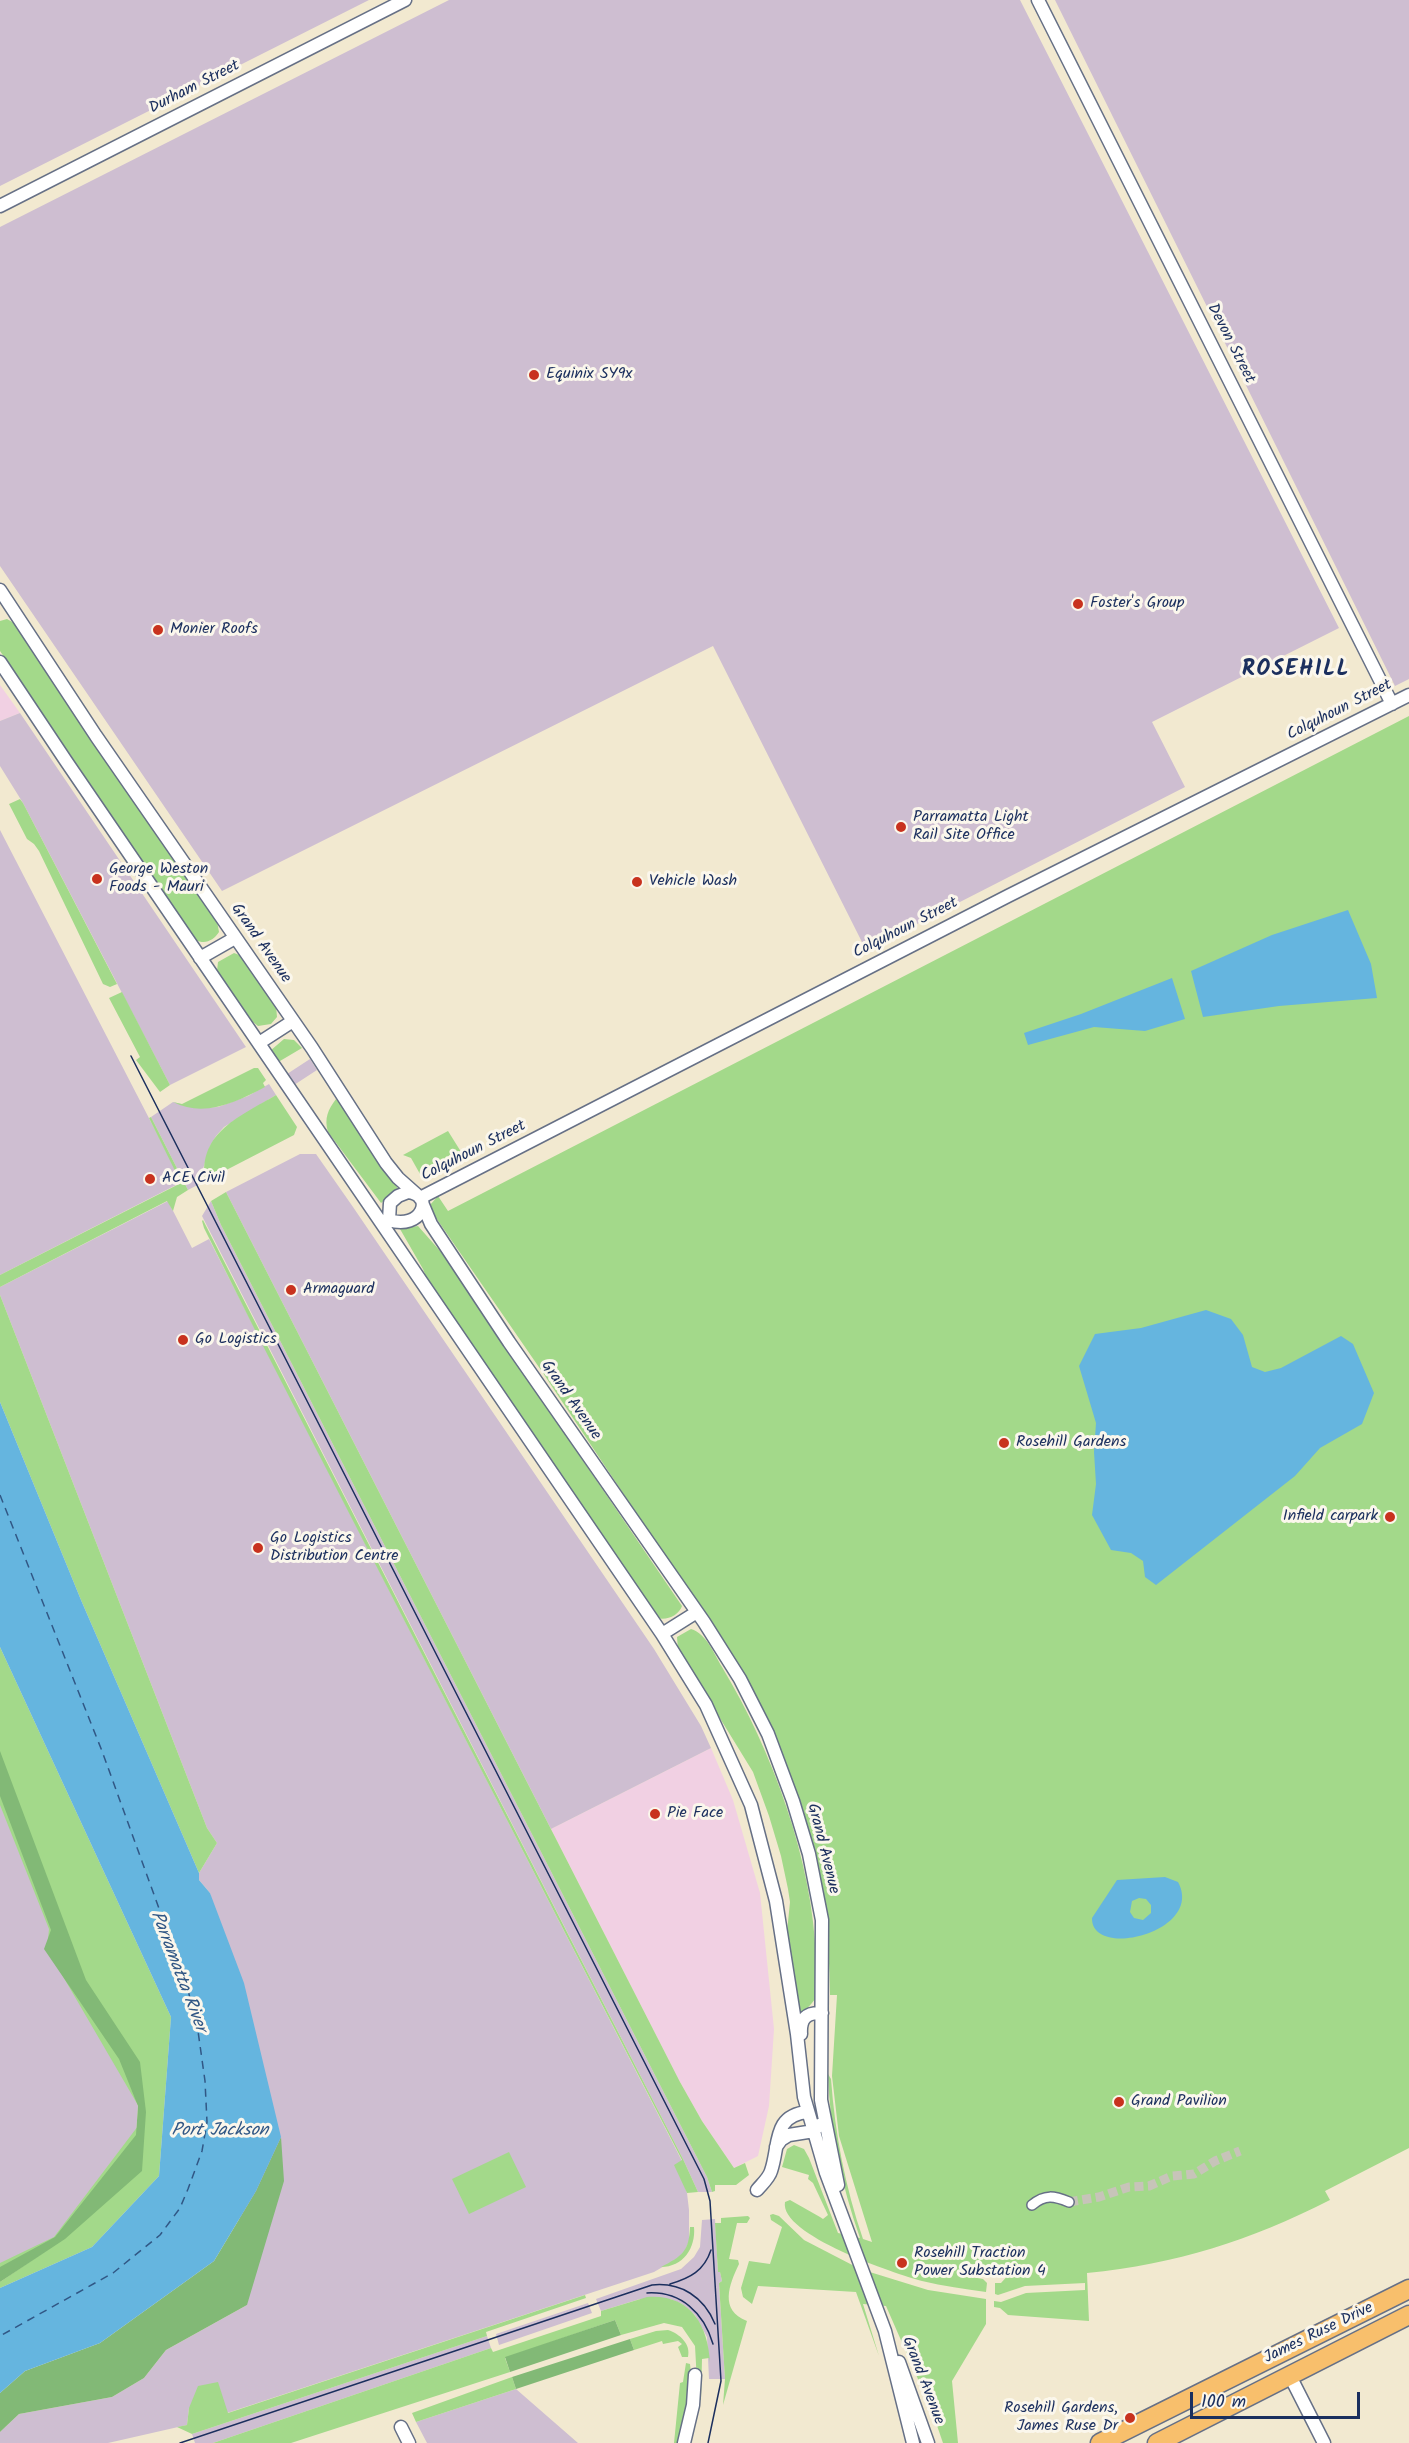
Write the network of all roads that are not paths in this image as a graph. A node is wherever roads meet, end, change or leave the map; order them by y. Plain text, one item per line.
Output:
1 (405, 0) edge
2 (1038, 0) edge
3 (0, 206) edge
4 (2, 598) edge
5 (0, 662) edge
6 (1409, 695) edge
7 (1392, 704) junction
8 (235, 938) junction
9 (200, 958) junction
10 (293, 1021) junction
11 (259, 1043) junction
12 (324, 1140) junction
13 (420, 1199) junction
14 (389, 1220) junction
15 (428, 1290) junction
16 (696, 1612) junction
17 (662, 1634) junction
18 (822, 2013) junction
19 (801, 2078) junction
20 (808, 2112) junction
21 (824, 2119) junction
22 (814, 2131) junction
23 (776, 2148) junction
24 (757, 2190) dead end
25 (1069, 2202) tunnel mouth
26 (1032, 2205) dead end
27 (851, 2235) junction
28 (1409, 2289) edge
29 (1409, 2315) edge
30 (885, 2331) junction
31 (694, 2375) dead end
32 (1290, 2376) junction
33 (401, 2427) dead end
34 (409, 2443) edge
35 (684, 2443) edge
36 (913, 2443) edge
37 (928, 2443) edge
38 (1100, 2443) edge
39 (1157, 2443) edge
40 (1324, 2443) edge

1 - 3 street, Durham Street
2 - 7 street, Devon Street
4 - 8 street, Grand Avenue
5 - 9 street, Grand Avenue
6 - 7 street, Colquhoun Street
7 - 13 street, Colquhoun Street
8 - 9 street
8 - 10 street, Grand Avenue
9 - 11 street, Grand Avenue
10 - 11 street
10 - 13 street, Grand Avenue
11 - 12 street, Grand Avenue
12 - 14 street, Grand Avenue
12 - 15 street, Grand Avenue
13 - 14 street
13 - 14 street
13 - 16 street, Grand Avenue
14 - 15 street, Grand Avenue
15 - 17 street, Grand Avenue
16 - 17 street
16 - 18 street, Grand Avenue
17 - 19 street, Grand Avenue
18 - 19 street
18 - 21 street, Grand Avenue
19 - 20 street, Grand Avenue
20 - 21 street
20 - 22 street, Grand Avenue
20 - 23 street
21 - 22 street
21 - 27 street, Grand Avenue
22 - 23 street
22 - 27 street, Grand Avenue
23 - 24 street
25 - 26 street
27 - 30 street, Grand Avenue
28 - 38 main road, James Ruse Drive
29 - 32 main road, James Ruse Drive
30 - 36 street, Grand Avenue
30 - 37 street, Grand Avenue
31 - 35 street
32 - 39 main road, James Ruse Drive
32 - 40 street
33 - 34 street

